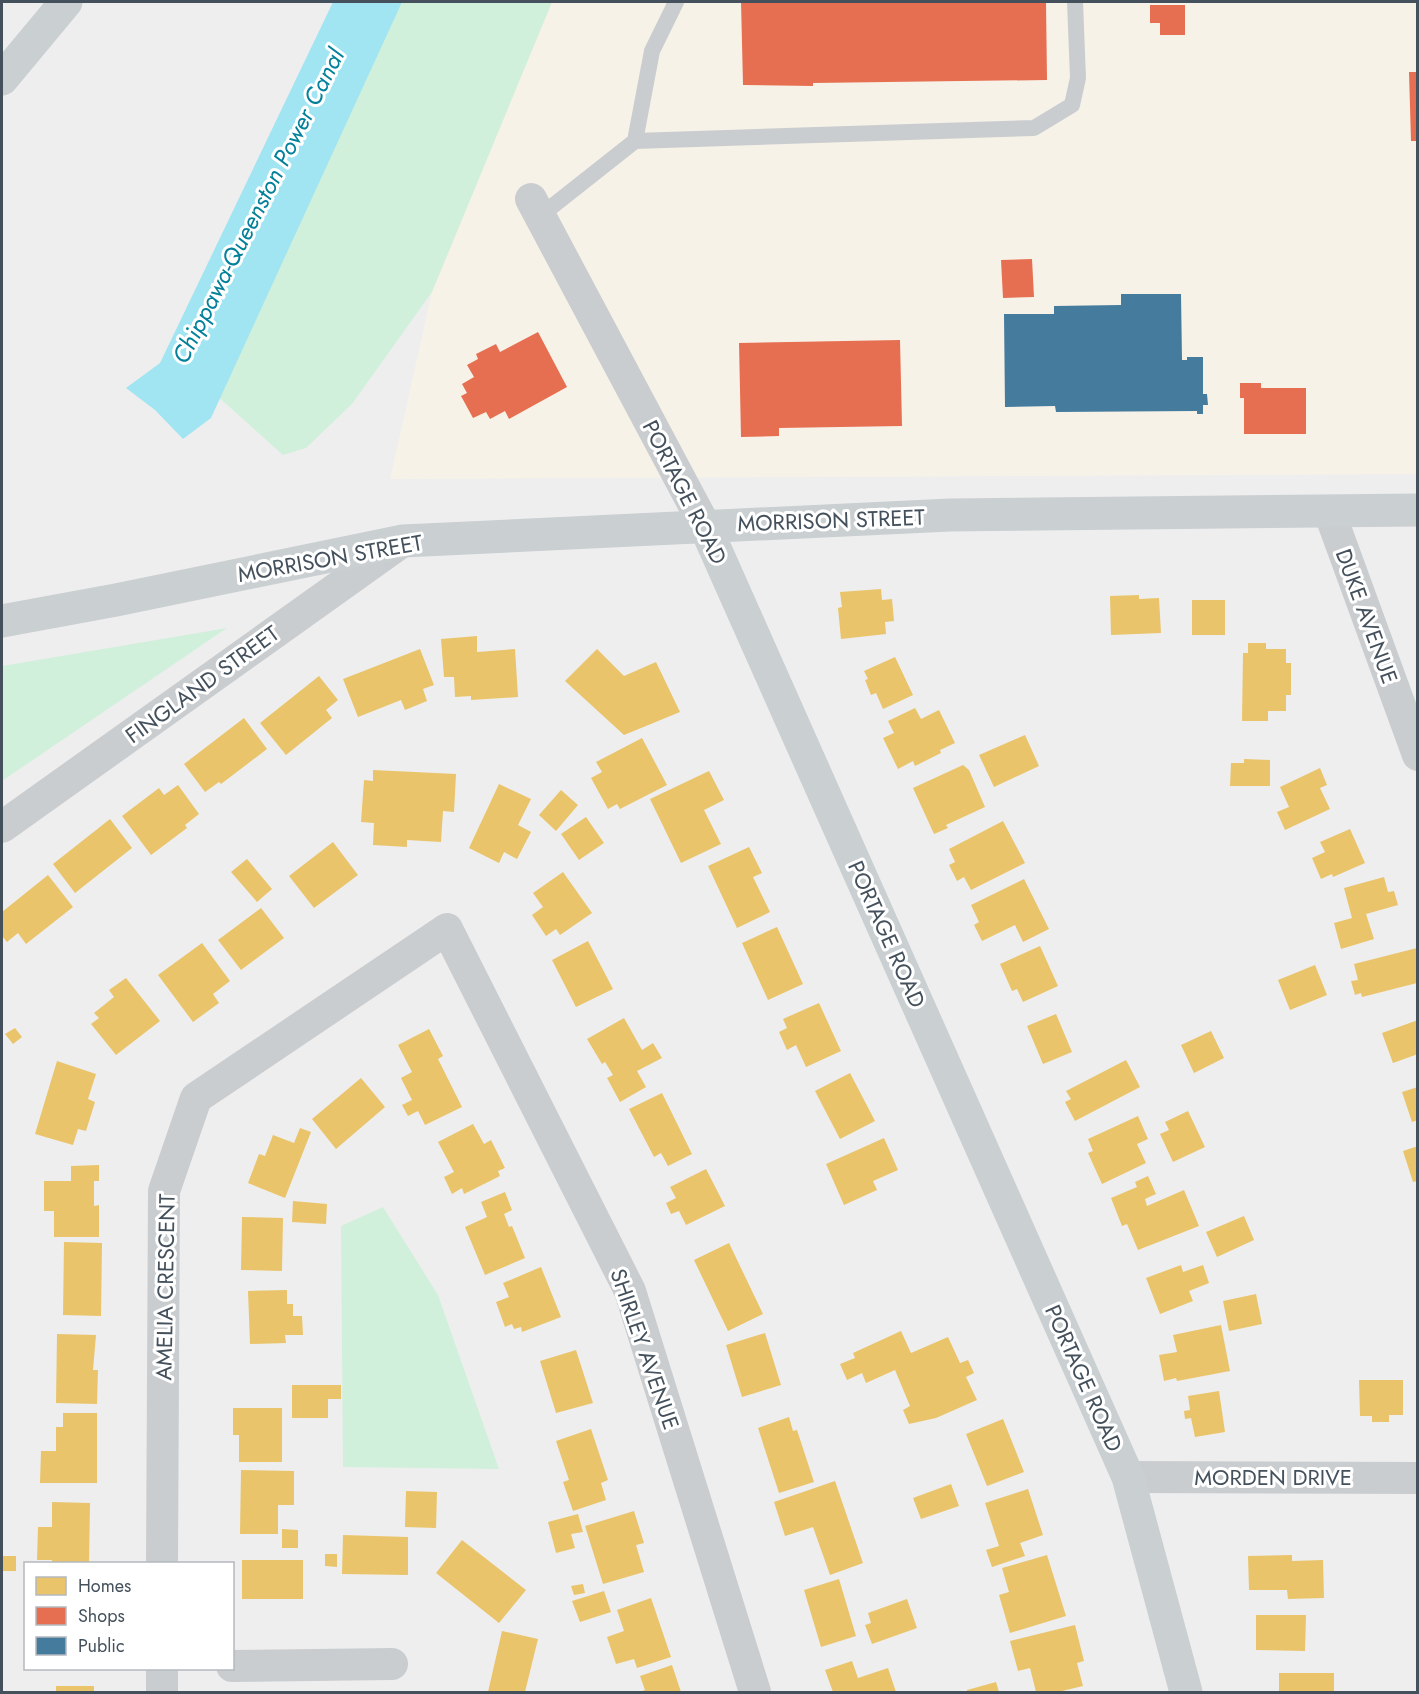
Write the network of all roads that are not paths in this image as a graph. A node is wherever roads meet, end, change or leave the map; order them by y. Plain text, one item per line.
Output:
1 (66, 2) edge
2 (676, 2) edge
3 (1075, 2) edge
4 (2, 79) edge
5 (635, 141) junction
6 (536, 207) joint
7 (1418, 510) edge
8 (1329, 511) junction
9 (705, 526) junction
10 (403, 541) junction
11 (2, 621) edge
12 (1418, 755) edge
13 (2, 827) edge
14 (444, 931) joint
15 (1128, 1477) junction
16 (1418, 1478) edge
17 (162, 1562) edge
18 (392, 1664) dead end
19 (234, 1666) edge
20 (162, 1670) edge
21 (162, 1692) edge
22 (754, 1692) edge
23 (1186, 1692) edge

1 - 4 street
2 - 5 lane
3 - 5 lane
5 - 6 lane
6 - 9 street, PORTAGE ROAD
7 - 8 street, MORRISON STREET
8 - 9 street, MORRISON STREET
8 - 12 street, DUKE AVENUE
9 - 10 street, MORRISON STREET
9 - 15 street, PORTAGE ROAD
10 - 11 street, MORRISON STREET
10 - 13 street, FINGLAND STREET
14 - 17 street, AMELIA CRESCENT
14 - 22 street, SHIRLEY AVENUE
15 - 16 street, MORDEN DRIVE
15 - 23 street, PORTAGE ROAD
18 - 19 street
20 - 21 street

